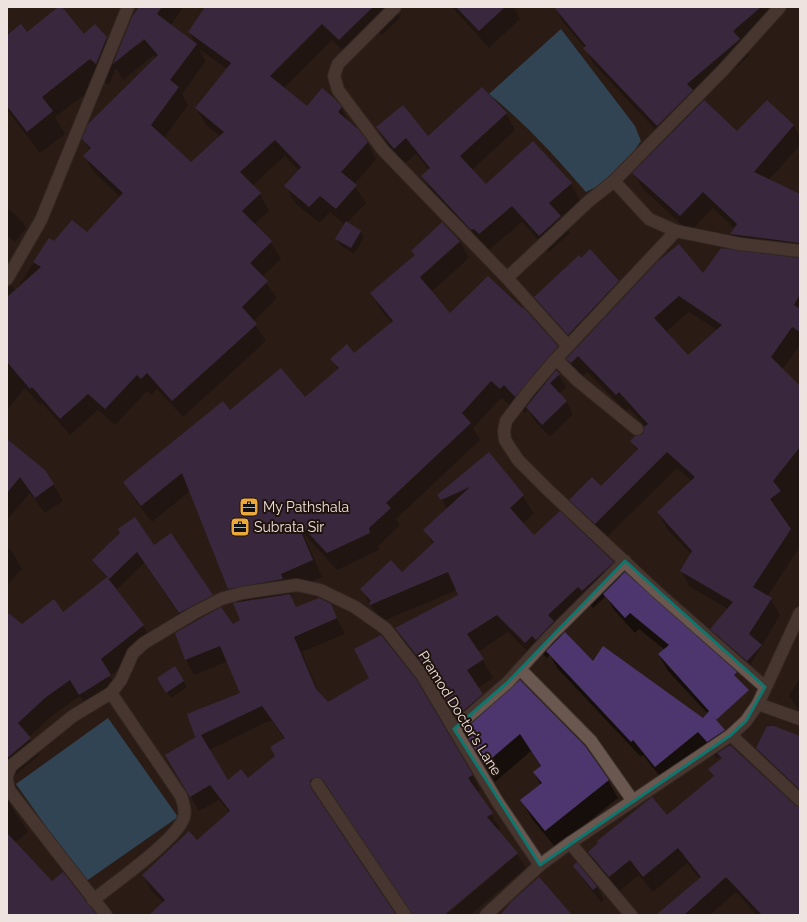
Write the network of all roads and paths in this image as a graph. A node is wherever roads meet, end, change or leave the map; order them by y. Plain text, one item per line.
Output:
1 (128, 7) edge
2 (395, 7) edge
3 (780, 7) edge
4 (614, 181) junction
5 (676, 231) junction
6 (800, 251) edge
7 (507, 278) junction
8 (7, 279) edge
9 (568, 346) junction
10 (556, 359) junction
11 (637, 429) dead end
12 (625, 561) junction
13 (799, 617) edge
14 (520, 669) junction
15 (765, 687) junction
16 (112, 693) junction
17 (758, 704) junction
18 (800, 719) edge
19 (454, 729) junction
20 (732, 735) junction
21 (7, 776) edge
22 (7, 780) edge
23 (317, 784) dead end
24 (800, 800) edge
25 (634, 801) junction
26 (570, 843) junction
27 (540, 865) junction
28 (93, 900) junction
29 (106, 915) edge
30 (405, 915) edge
31 (486, 915) edge
32 (631, 915) edge

1 - 8 street
2 - 7 street
3 - 4 street
4 - 5 street
4 - 7 street
5 - 6 street
5 - 9 street
7 - 9 street
9 - 10 street
10 - 11 street
10 - 12 street
12 - 14 street
12 - 15 street
13 - 15 street
14 - 19 street
14 - 25 street
15 - 17 street
16 - 19 street, Pramod Doctor's Lane
16 - 21 street, Pramod Doctor's Lane
16 - 28 street
17 - 18 street
17 - 20 street
19 - 27 street, Pramod Doctor's Lane
20 - 24 street
20 - 25 street
22 - 28 street
23 - 30 street
25 - 26 street
26 - 27 street
26 - 32 street
27 - 31 street
28 - 29 street

